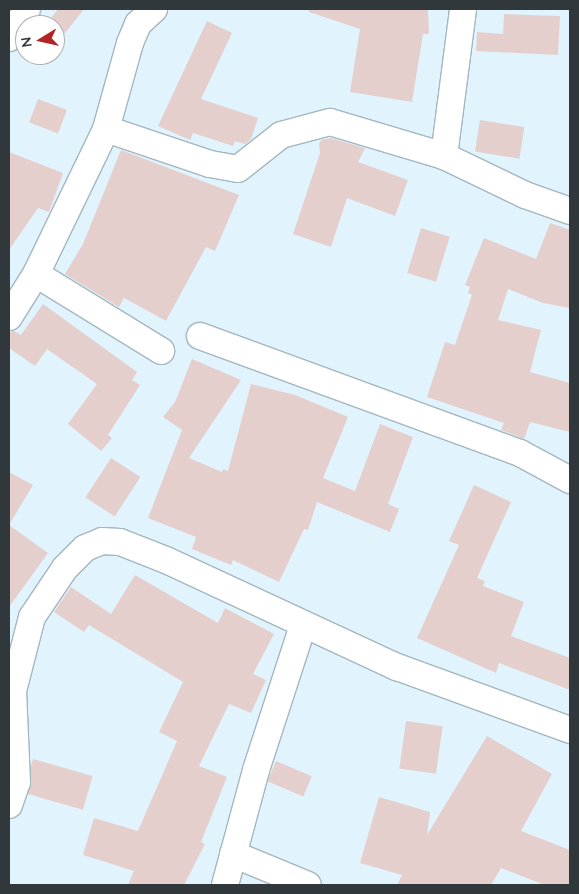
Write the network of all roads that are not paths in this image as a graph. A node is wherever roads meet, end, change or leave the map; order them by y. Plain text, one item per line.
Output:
1 (27, 9) edge
2 (154, 9) edge
3 (463, 9) edge
4 (9, 38) edge
5 (106, 129) junction
6 (444, 156) junction
7 (570, 211) edge
8 (36, 274) junction
9 (9, 317) edge
10 (200, 336) dead end
11 (161, 351) dead end
12 (570, 480) edge
13 (304, 625) junction
14 (570, 730) edge
15 (9, 805) edge
16 (233, 854) junction
17 (224, 885) edge
18 (308, 885) edge

1 - 4 street
2 - 5 street
3 - 6 street
5 - 6 street
5 - 8 street
6 - 7 street
8 - 9 street
8 - 11 street
10 - 12 street
13 - 14 street
13 - 15 street
13 - 16 street
16 - 17 street
16 - 18 street

